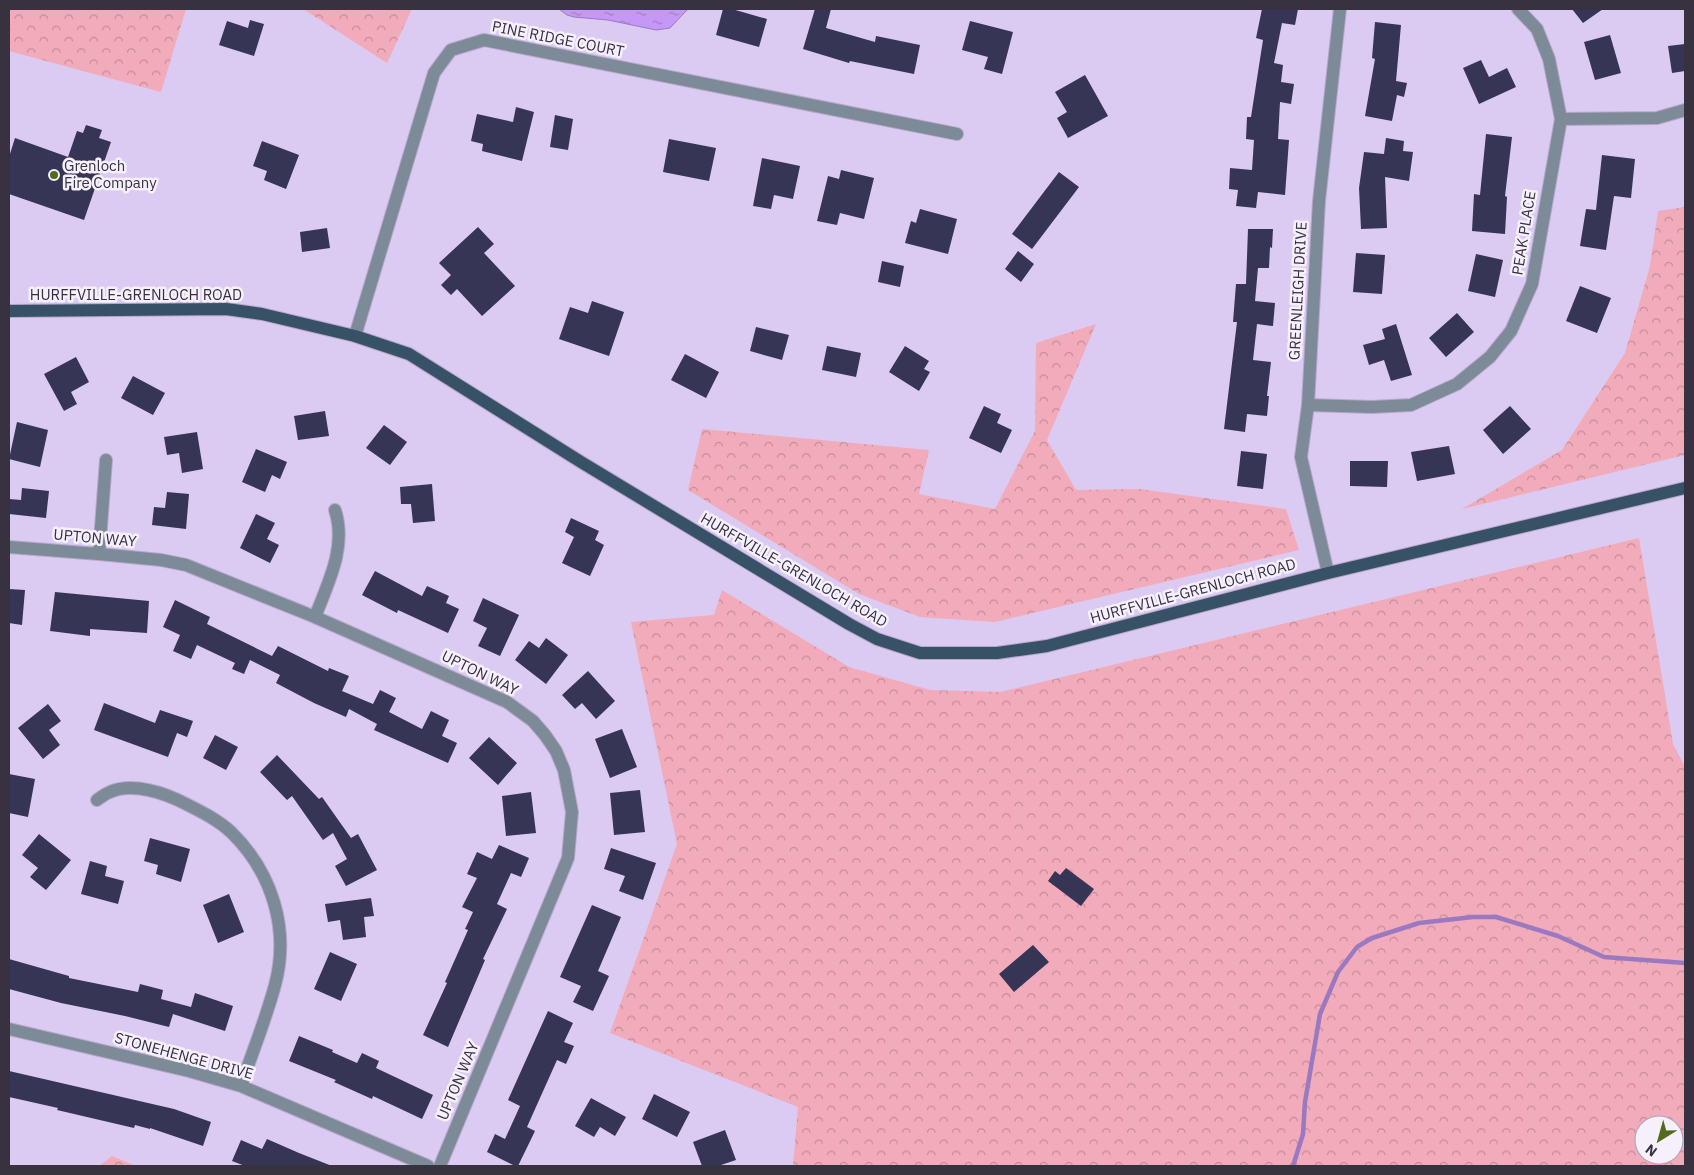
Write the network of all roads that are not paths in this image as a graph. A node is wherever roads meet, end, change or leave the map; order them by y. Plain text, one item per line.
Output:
1 (1340, 9) edge
2 (1518, 9) edge
3 (1685, 110) edge
4 (1561, 120) junction
5 (957, 134) dead end
6 (9, 311) edge
7 (355, 336) junction
8 (1308, 405) junction
9 (106, 460) dead end
10 (1685, 488) edge
11 (335, 510) dead end
12 (9, 548) edge
13 (99, 554) junction
14 (1328, 573) junction
15 (315, 617) junction
16 (97, 800) dead end
17 (9, 1029) edge
18 (241, 1086) junction
19 (428, 1166) edge
20 (440, 1166) edge

1 - 8 street, GREENLEIGH DRIVE
2 - 4 street, PEAK PLACE
3 - 4 street
4 - 8 street, PEAK PLACE
5 - 7 street, PINE RIDGE COURT
6 - 7 main road, HURFFVILLE-GRENLOCH ROAD
7 - 14 main road, HURFFVILLE-GRENLOCH ROAD
8 - 14 street, GREENLEIGH DRIVE
9 - 13 street
10 - 14 main road, HURFFVILLE-GRENLOCH ROAD
11 - 15 street
12 - 13 street, UPTON WAY
13 - 15 street, UPTON WAY
15 - 20 street, UPTON WAY
16 - 18 street
17 - 18 street, STONEHENGE DRIVE
18 - 19 street, STONEHENGE DRIVE

